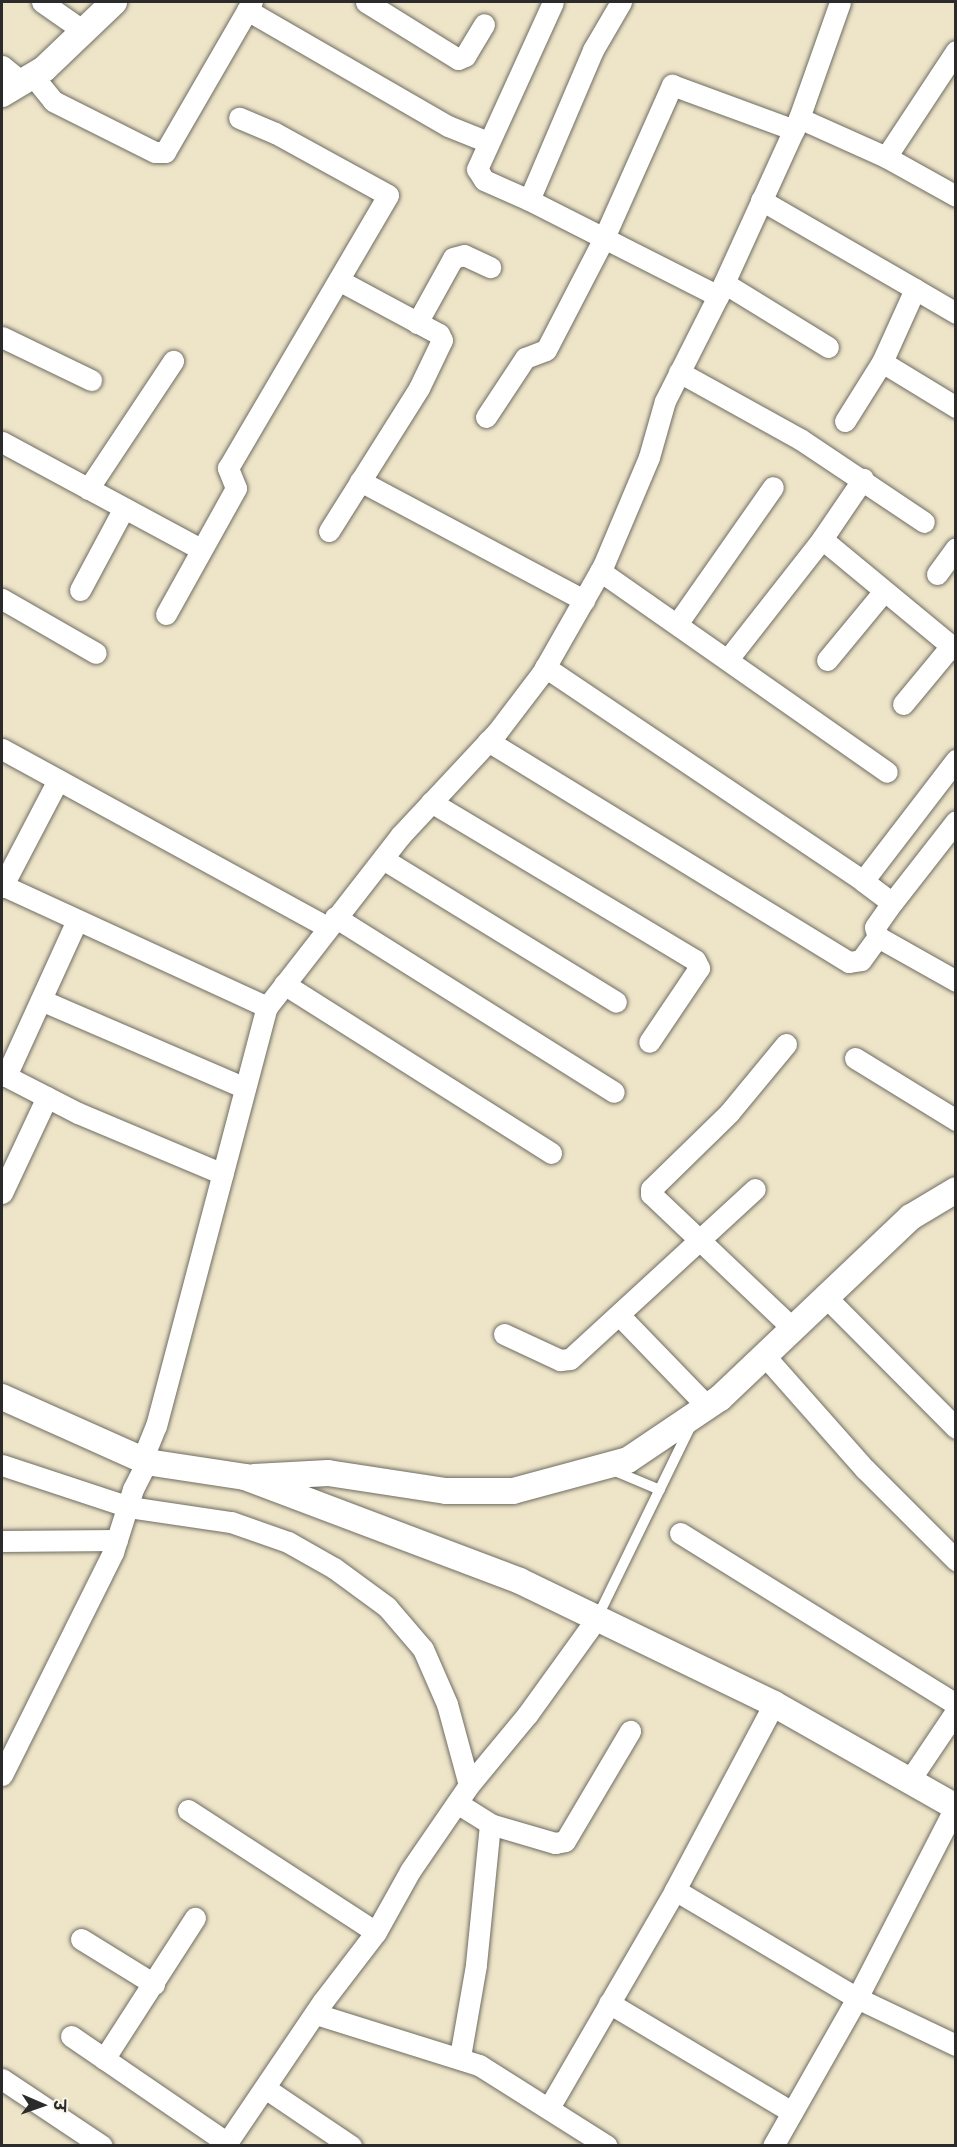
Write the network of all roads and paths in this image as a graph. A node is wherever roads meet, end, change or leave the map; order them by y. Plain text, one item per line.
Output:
1 (42, 2) edge
2 (114, 2) edge
3 (366, 2) edge
4 (553, 2) edge
5 (621, 2) edge
6 (840, 2) edge
7 (249, 6) edge
8 (484, 24) dead end
9 (85, 32) junction
10 (956, 51) edge
11 (2, 66) edge
12 (19, 84) edge
13 (239, 118) dead end
14 (796, 124) junction
15 (489, 142) junction
16 (886, 157) junction
17 (956, 196) edge
18 (529, 200) junction
19 (761, 200) junction
20 (603, 240) junction
21 (490, 267) dead end
22 (340, 281) junction
23 (721, 289) junction
24 (915, 289) junction
25 (956, 313) edge
26 (417, 323) junction
27 (2, 337) edge
28 (828, 347) dead end
29 (173, 361) dead end
30 (882, 362) junction
31 (679, 372) junction
32 (91, 380) dead end
33 (956, 407) edge
34 (486, 417) dead end
35 (845, 421) dead end
36 (2, 442) edge
37 (863, 478) junction
38 (360, 481) junction
39 (773, 487) dead end
40 (88, 489) junction
41 (124, 508) junction
42 (924, 522) dead end
43 (329, 531) dead end
44 (822, 539) junction
45 (956, 548) edge
46 (201, 549) junction
47 (600, 571) junction
48 (937, 574) dead end
49 (80, 590) dead end
50 (884, 591) junction
51 (2, 599) edge
52 (584, 600) junction
53 (166, 614) dead end
54 (677, 624) junction
55 (953, 648) edge
56 (96, 653) dead end
57 (728, 659) junction
58 (827, 660) dead end
59 (545, 667) junction
60 (903, 704) dead end
61 (488, 741) junction
62 (2, 749) edge
63 (956, 760) edge
64 (887, 772) dead end
65 (58, 780) junction
66 (431, 802) junction
67 (956, 820) edge
68 (382, 859) junction
69 (863, 881) junction
70 (2, 886) edge
71 (892, 903) junction
72 (77, 920) junction
73 (331, 922) junction
74 (878, 937) junction
75 (956, 981) edge
76 (284, 984) junction
77 (40, 1000) junction
78 (616, 1002) dead end
79 (267, 1007) junction
80 (649, 1042) dead end
81 (786, 1044) dead end
82 (855, 1058) dead end
83 (4, 1075) edge
84 (245, 1088) junction
85 (614, 1092) dead end
86 (47, 1096) junction
87 (956, 1120) edge
88 (551, 1153) dead end
89 (223, 1174) junction
90 (755, 1189) dead end
91 (956, 1190) edge
92 (2, 1193) edge
93 (702, 1241) junction
94 (825, 1296) junction
95 (620, 1316) junction
96 (792, 1328) junction
97 (504, 1334) dead end
98 (764, 1355) junction
99 (2, 1397) edge
100 (702, 1410) junction
101 (956, 1428) edge
102 (144, 1461) junction
103 (2, 1465) edge
104 (605, 1466) junction
105 (245, 1477) junction
106 (660, 1490) junction
107 (129, 1507) junction
108 (680, 1533) dead end
109 (117, 1540) junction
110 (2, 1541) edge
111 (956, 1560) edge
112 (597, 1618) junction
113 (774, 1704) junction
114 (956, 1704) edge
115 (956, 1711) edge
116 (630, 1731) dead end
117 (2, 1774) edge
118 (909, 1781) junction
119 (469, 1785) junction
120 (457, 1803) junction
121 (955, 1807) edge
122 (188, 1810) dead end
123 (490, 1824) junction
124 (675, 1890) junction
125 (195, 1918) dead end
126 (376, 1932) junction
127 (81, 1939) dead end
128 (154, 1984) junction
129 (857, 1998) junction
130 (609, 2003) junction
131 (316, 2014) junction
132 (70, 2036) dead end
133 (956, 2045) edge
134 (460, 2056) junction
135 (104, 2059) junction
136 (2, 2079) edge
137 (265, 2088) junction
138 (550, 2106) junction
139 (792, 2112) junction
140 (226, 2144) edge
141 (102, 2145) edge
142 (351, 2145) edge
143 (607, 2145) edge
144 (773, 2145) edge

1 - 9 street
2 - 9 street
3 - 8 street
4 - 15 street
5 - 18 street
6 - 14 street
7 - 12 street
7 - 15 street
9 - 12 street
10 - 16 street
11 - 12 street
13 - 22 street
14 - 16 street
14 - 19 street
14 - 20 street
15 - 18 street
16 - 17 street
18 - 20 street
19 - 23 street
19 - 24 street
20 - 23 street
20 - 34 street
21 - 26 street
22 - 26 street
22 - 46 street
23 - 28 street
23 - 31 street
24 - 25 street
24 - 30 street
26 - 38 street
27 - 32 street
29 - 40 street
30 - 33 street
30 - 35 street
31 - 37 street
31 - 47 street
36 - 40 street
37 - 42 street
37 - 44 street
38 - 43 street
38 - 52 street
39 - 54 street
40 - 41 street
41 - 46 street
41 - 49 street
44 - 50 street
44 - 57 street
45 - 48 street
46 - 53 street
47 - 52 street
47 - 54 street
50 - 55 street
50 - 58 street
51 - 56 street
52 - 59 street
54 - 57 street
55 - 60 street
57 - 64 street
59 - 61 street
59 - 69 street
61 - 66 street
61 - 74 street
62 - 65 street
63 - 69 street
65 - 70 street
65 - 73 street
66 - 68 street
66 - 80 street
67 - 71 street
68 - 73 street
68 - 78 street
69 - 71 street
70 - 72 street
71 - 74 street
72 - 77 street
72 - 79 street
73 - 76 street
73 - 85 street
74 - 75 street
76 - 79 street
76 - 88 street
77 - 83 street
77 - 84 street
79 - 84 street
81 - 93 street
82 - 87 street
83 - 86 street
84 - 89 street
86 - 89 street
86 - 92 street
89 - 102 street
90 - 93 street
91 - 94 street
93 - 95 street
93 - 96 street
94 - 96 street
94 - 101 street
95 - 97 street
95 - 100 street
96 - 98 street
98 - 100 street
98 - 111 street
99 - 102 street
100 - 104 street
100 - 106 lane
102 - 105 street
102 - 107 street
103 - 107 street
104 - 105 street
104 - 106 lane
105 - 112 street
106 - 112 lane
107 - 109 street
107 - 119 street
108 - 114 street
109 - 110 street
109 - 117 street
112 - 113 street
112 - 119 street
113 - 118 street
113 - 124 street
115 - 118 street
116 - 123 street
118 - 121 street
119 - 120 street
120 - 123 street
120 - 126 street
121 - 129 street
122 - 126 street
123 - 134 street
124 - 129 street
124 - 130 street
125 - 128 street
126 - 131 street
127 - 128 street
128 - 135 street
129 - 133 street
129 - 139 street
130 - 138 street
130 - 139 street
131 - 134 street
131 - 137 street
132 - 135 street
134 - 138 street
135 - 140 street
136 - 141 street
137 - 140 street
137 - 142 street
138 - 143 street
139 - 144 street

